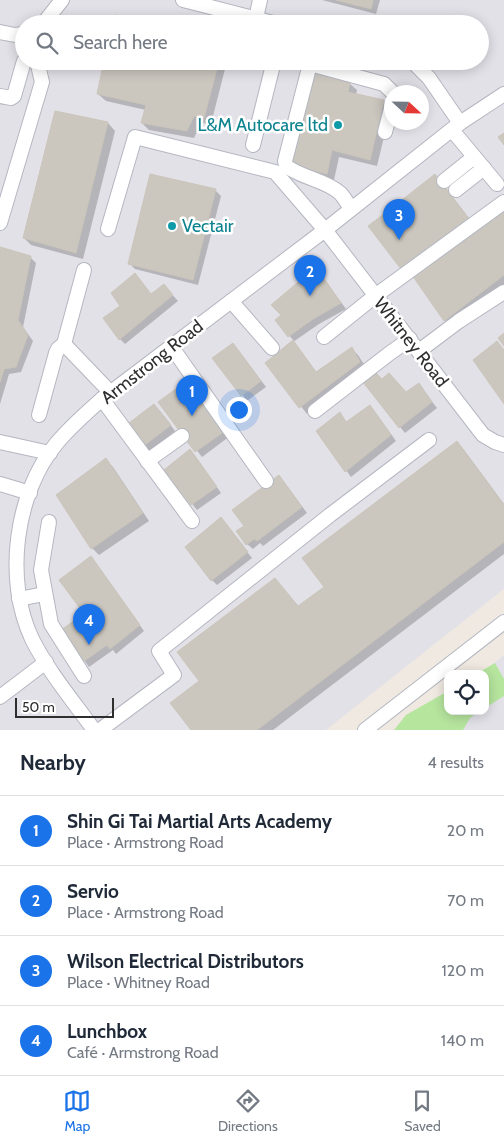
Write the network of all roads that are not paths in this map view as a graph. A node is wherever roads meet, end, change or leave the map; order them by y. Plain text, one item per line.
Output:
1 (62, 0) edge
2 (183, 0) edge
3 (260, 0) edge
4 (50, 15) edge
5 (244, 15) edge
6 (257, 15) edge
7 (0, 33) edge
8 (15, 35) edge
9 (21, 70) edge
10 (39, 70) edge
11 (272, 70) edge
12 (308, 70) edge
13 (338, 70) edge
14 (421, 70) edge
15 (385, 85) edge
16 (504, 94) edge
17 (0, 96) edge
18 (456, 127) junction
19 (253, 145) dead end
20 (474, 157) junction
21 (484, 168) junction
22 (444, 181) dead end
23 (497, 184) dead end
24 (456, 190) dead end
25 (504, 202) edge
26 (351, 209) junction
27 (0, 223) edge
28 (108, 229) dead end
29 (325, 230) junction
30 (84, 270) dead end
31 (504, 292) edge
32 (375, 296) junction
33 (231, 302) junction
34 (324, 337) dead end
35 (410, 339) junction
36 (64, 344) junction
37 (171, 346) junction
38 (272, 348) dead end
39 (420, 351) junction
40 (106, 396) junction
41 (315, 411) dead end
42 (40, 415) dead end
43 (182, 436) dead end
44 (429, 440) dead end
45 (0, 442) edge
46 (504, 445) edge
47 (50, 453) junction
48 (147, 460) junction
49 (266, 481) dead end
50 (0, 484) edge
51 (30, 493) junction
52 (192, 521) dead end
53 (48, 522) dead end
54 (44, 594) junction
55 (19, 600) junction
56 (504, 622) edge
57 (46, 662) junction
58 (84, 676) dead end
59 (0, 697) edge
60 (94, 730) edge
61 (100, 730) edge
62 (366, 730) edge

1 - 4 street
2 - 5 street
3 - 6 street
7 - 8 street
9 - 17 street
10 - 27 street
11 - 19 street
12 - 26 street
13 - 15 street
14 - 18 street
16 - 18 street, Armstrong Road
18 - 20 street
18 - 26 street, Armstrong Road
20 - 21 street
20 - 22 street
21 - 23 street
21 - 24 street
25 - 32 street
26 - 29 street, Armstrong Road
28 - 29 street, Whitney Road
29 - 32 street, Whitney Road
29 - 33 street, Armstrong Road
30 - 36 street
31 - 39 street
32 - 34 street
32 - 35 street, Whitney Road
33 - 37 street, Armstrong Road
33 - 38 street
35 - 39 street, Whitney Road
35 - 41 street
36 - 40 street
36 - 42 street
37 - 40 street, Armstrong Road
37 - 49 street
39 - 46 street, Whitney Road
40 - 47 street, Armstrong Road
40 - 48 street
43 - 48 street
44 - 61 street
45 - 47 street
47 - 51 street, Armstrong Road
48 - 52 street
50 - 51 street
51 - 55 street, Armstrong Road
53 - 54 street
54 - 55 street
54 - 58 street
55 - 57 street, Armstrong Road
56 - 62 street
57 - 59 street
57 - 60 street, Armstrong Road

